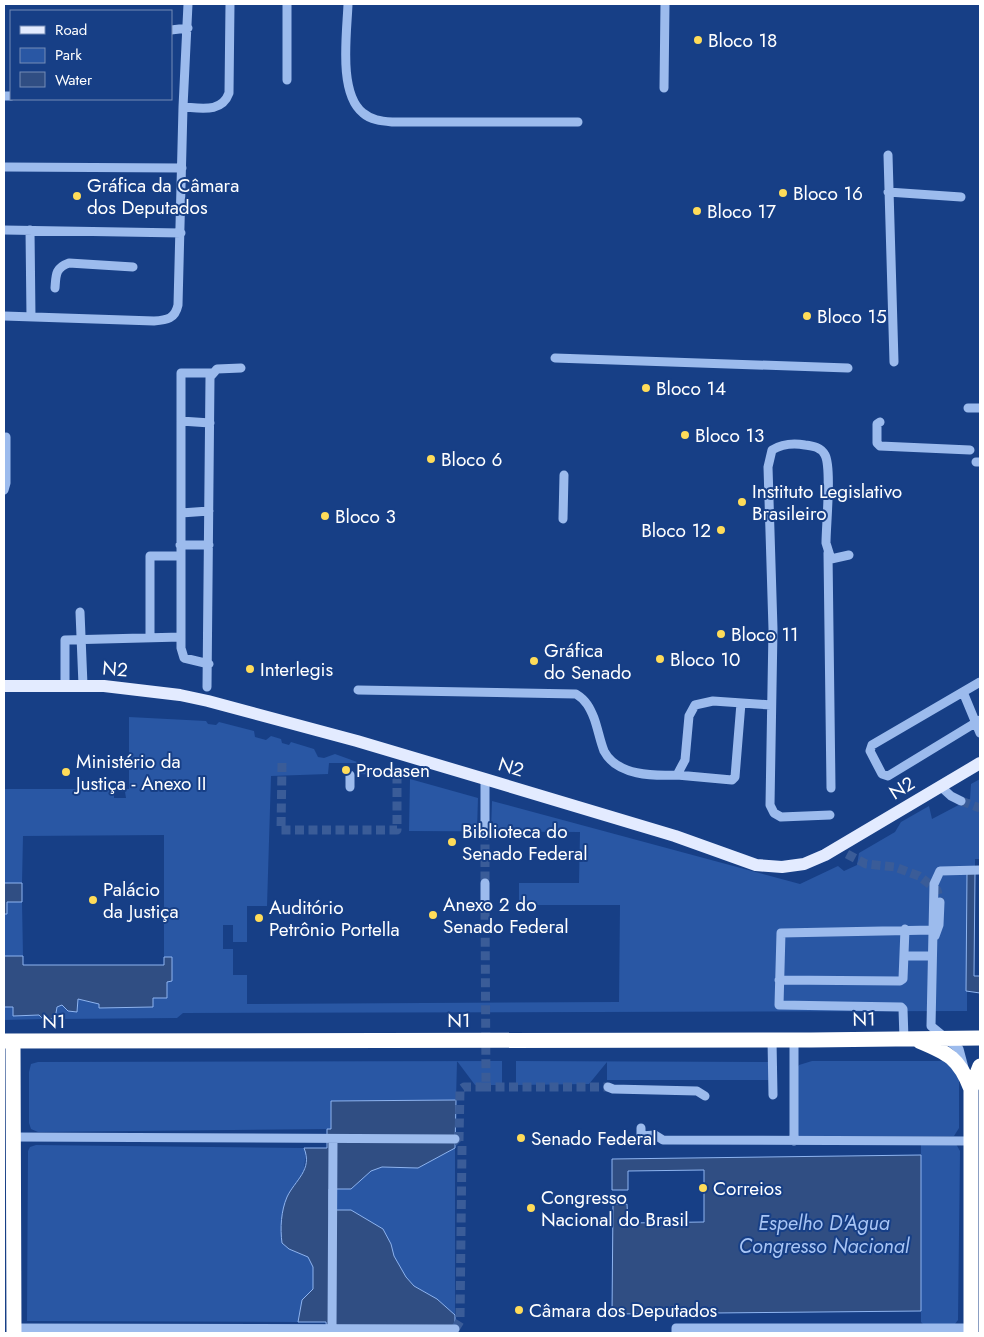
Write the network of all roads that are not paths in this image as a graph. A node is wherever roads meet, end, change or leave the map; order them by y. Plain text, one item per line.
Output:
1 (188, 4) edge
2 (230, 4) edge
3 (287, 4) edge
4 (348, 4) edge
5 (665, 4) edge
6 (188, 28) junction
7 (172, 30) edge
8 (287, 80) dead end
9 (664, 88) dead end
10 (183, 107) junction
11 (578, 122) dead end
12 (888, 155) dead end
13 (4, 167) edge
14 (182, 168) junction
15 (888, 192) junction
16 (961, 198) dead end
17 (4, 230) edge
18 (30, 230) junction
19 (181, 233) junction
20 (133, 267) dead end
21 (55, 288) dead end
22 (4, 316) edge
23 (31, 318) junction
24 (555, 358) dead end
25 (894, 362) dead end
26 (242, 368) dead end
27 (848, 368) dead end
28 (213, 373) junction
29 (968, 408) dead end
30 (980, 408) edge
31 (181, 421) junction
32 (880, 422) dead end
33 (210, 423) junction
34 (6, 437) dead end
35 (970, 450) dead end
36 (564, 475) dead end
37 (4, 490) edge
38 (209, 511) junction
39 (181, 513) junction
40 (563, 520) dead end
41 (180, 545) junction
42 (209, 545) junction
43 (828, 552) junction
44 (849, 555) dead end
45 (180, 556) junction
46 (80, 612) dead end
47 (150, 637) junction
48 (181, 637) junction
49 (82, 640) junction
50 (209, 664) junction
51 (980, 682) edge
52 (65, 685) junction
53 (83, 685) junction
54 (4, 686) edge
55 (208, 688) dead end
56 (358, 690) dead end
57 (963, 692) junction
58 (740, 703) junction
59 (771, 705) junction
60 (978, 721) edge
61 (980, 733) edge
62 (980, 763) edge
63 (350, 775) dead end
64 (677, 775) junction
65 (485, 778) junction
66 (940, 786) junction
67 (350, 787) dead end
68 (832, 788) dead end
69 (961, 801) tunnel mouth
70 (830, 815) dead end
71 (485, 831) tunnel mouth
72 (980, 870) edge
73 (486, 883) tunnel mouth
74 (940, 902) tunnel mouth
75 (486, 905) tunnel mouth
76 (905, 929) junction
77 (932, 930) junction
78 (932, 940) junction
79 (904, 956) junction
80 (932, 956) junction
81 (779, 980) junction
82 (945, 1038) junction
83 (980, 1038) edge
84 (909, 1039) junction
85 (772, 1040) junction
86 (794, 1040) junction
87 (8, 1041) edge
88 (980, 1066) edge
89 (965, 1074) junction
90 (608, 1086) tunnel mouth
91 (970, 1089) junction
92 (773, 1095) dead end
93 (705, 1096) dead end
94 (641, 1128) dead end
95 (13, 1137) junction
96 (455, 1139) dead end
97 (333, 1140) junction
98 (794, 1141) junction
99 (971, 1141) junction
100 (455, 1329) dead end
101 (332, 1330) junction
102 (971, 1330) edge
103 (14, 1331) edge
104 (776, 1331) edge
105 (676, 1333) edge

1 - 6 lane
2 - 10 lane
3 - 8 lane
4 - 11 lane
5 - 9 lane
6 - 7 lane
6 - 10 lane
10 - 14 lane
12 - 15 lane
13 - 14 lane
14 - 19 lane
15 - 16 lane
15 - 25 lane
17 - 18 lane
18 - 19 lane
18 - 23 lane
19 - 23 lane
20 - 21 lane
22 - 23 lane
24 - 27 lane
26 - 28 lane
28 - 31 lane
28 - 33 lane
29 - 30 lane
31 - 33 lane
31 - 39 lane
32 - 35 lane
33 - 38 lane
34 - 37 lane
36 - 40 lane
38 - 39 lane
38 - 42 lane
39 - 41 lane
41 - 42 lane
41 - 45 lane
42 - 50 lane
43 - 44 lane
43 - 59 lane
43 - 68 lane
45 - 47 lane
45 - 48 lane
46 - 49 lane
47 - 48 lane
47 - 49 lane
48 - 50 lane
49 - 52 lane
49 - 53 lane
50 - 55 lane
51 - 57 lane
52 - 53 main road, N2
52 - 54 main road, N2
53 - 65 main road, N2
56 - 64 lane
57 - 60 lane
57 - 60 lane
58 - 59 lane
58 - 64 lane
58 - 64 lane
59 - 70 lane
60 - 61 lane
62 - 66 main road, N2
63 - 67 lane
65 - 66 main road, N2
65 - 71 lane
66 - 69 lane
72 - 77 lane
73 - 75 lane
74 - 78 lane
76 - 77 lane
76 - 79 lane
76 - 81 lane
77 - 78 lane
78 - 80 lane
79 - 80 lane
79 - 81 lane
80 - 82 lane
81 - 84 lane
82 - 83 highway, N1
82 - 84 highway, N1
82 - 89 lane
84 - 86 highway, N1
84 - 89 highway
85 - 86 highway, N1
85 - 87 highway, N1
85 - 92 lane
86 - 98 lane
87 - 95 highway
88 - 91 highway
89 - 91 highway
90 - 93 lane
91 - 99 highway
94 - 98 lane
95 - 97 lane
95 - 103 highway
96 - 97 lane
97 - 101 lane
98 - 99 lane
99 - 102 highway
100 - 101 lane
101 - 103 lane
102 - 104 lane
104 - 105 lane

